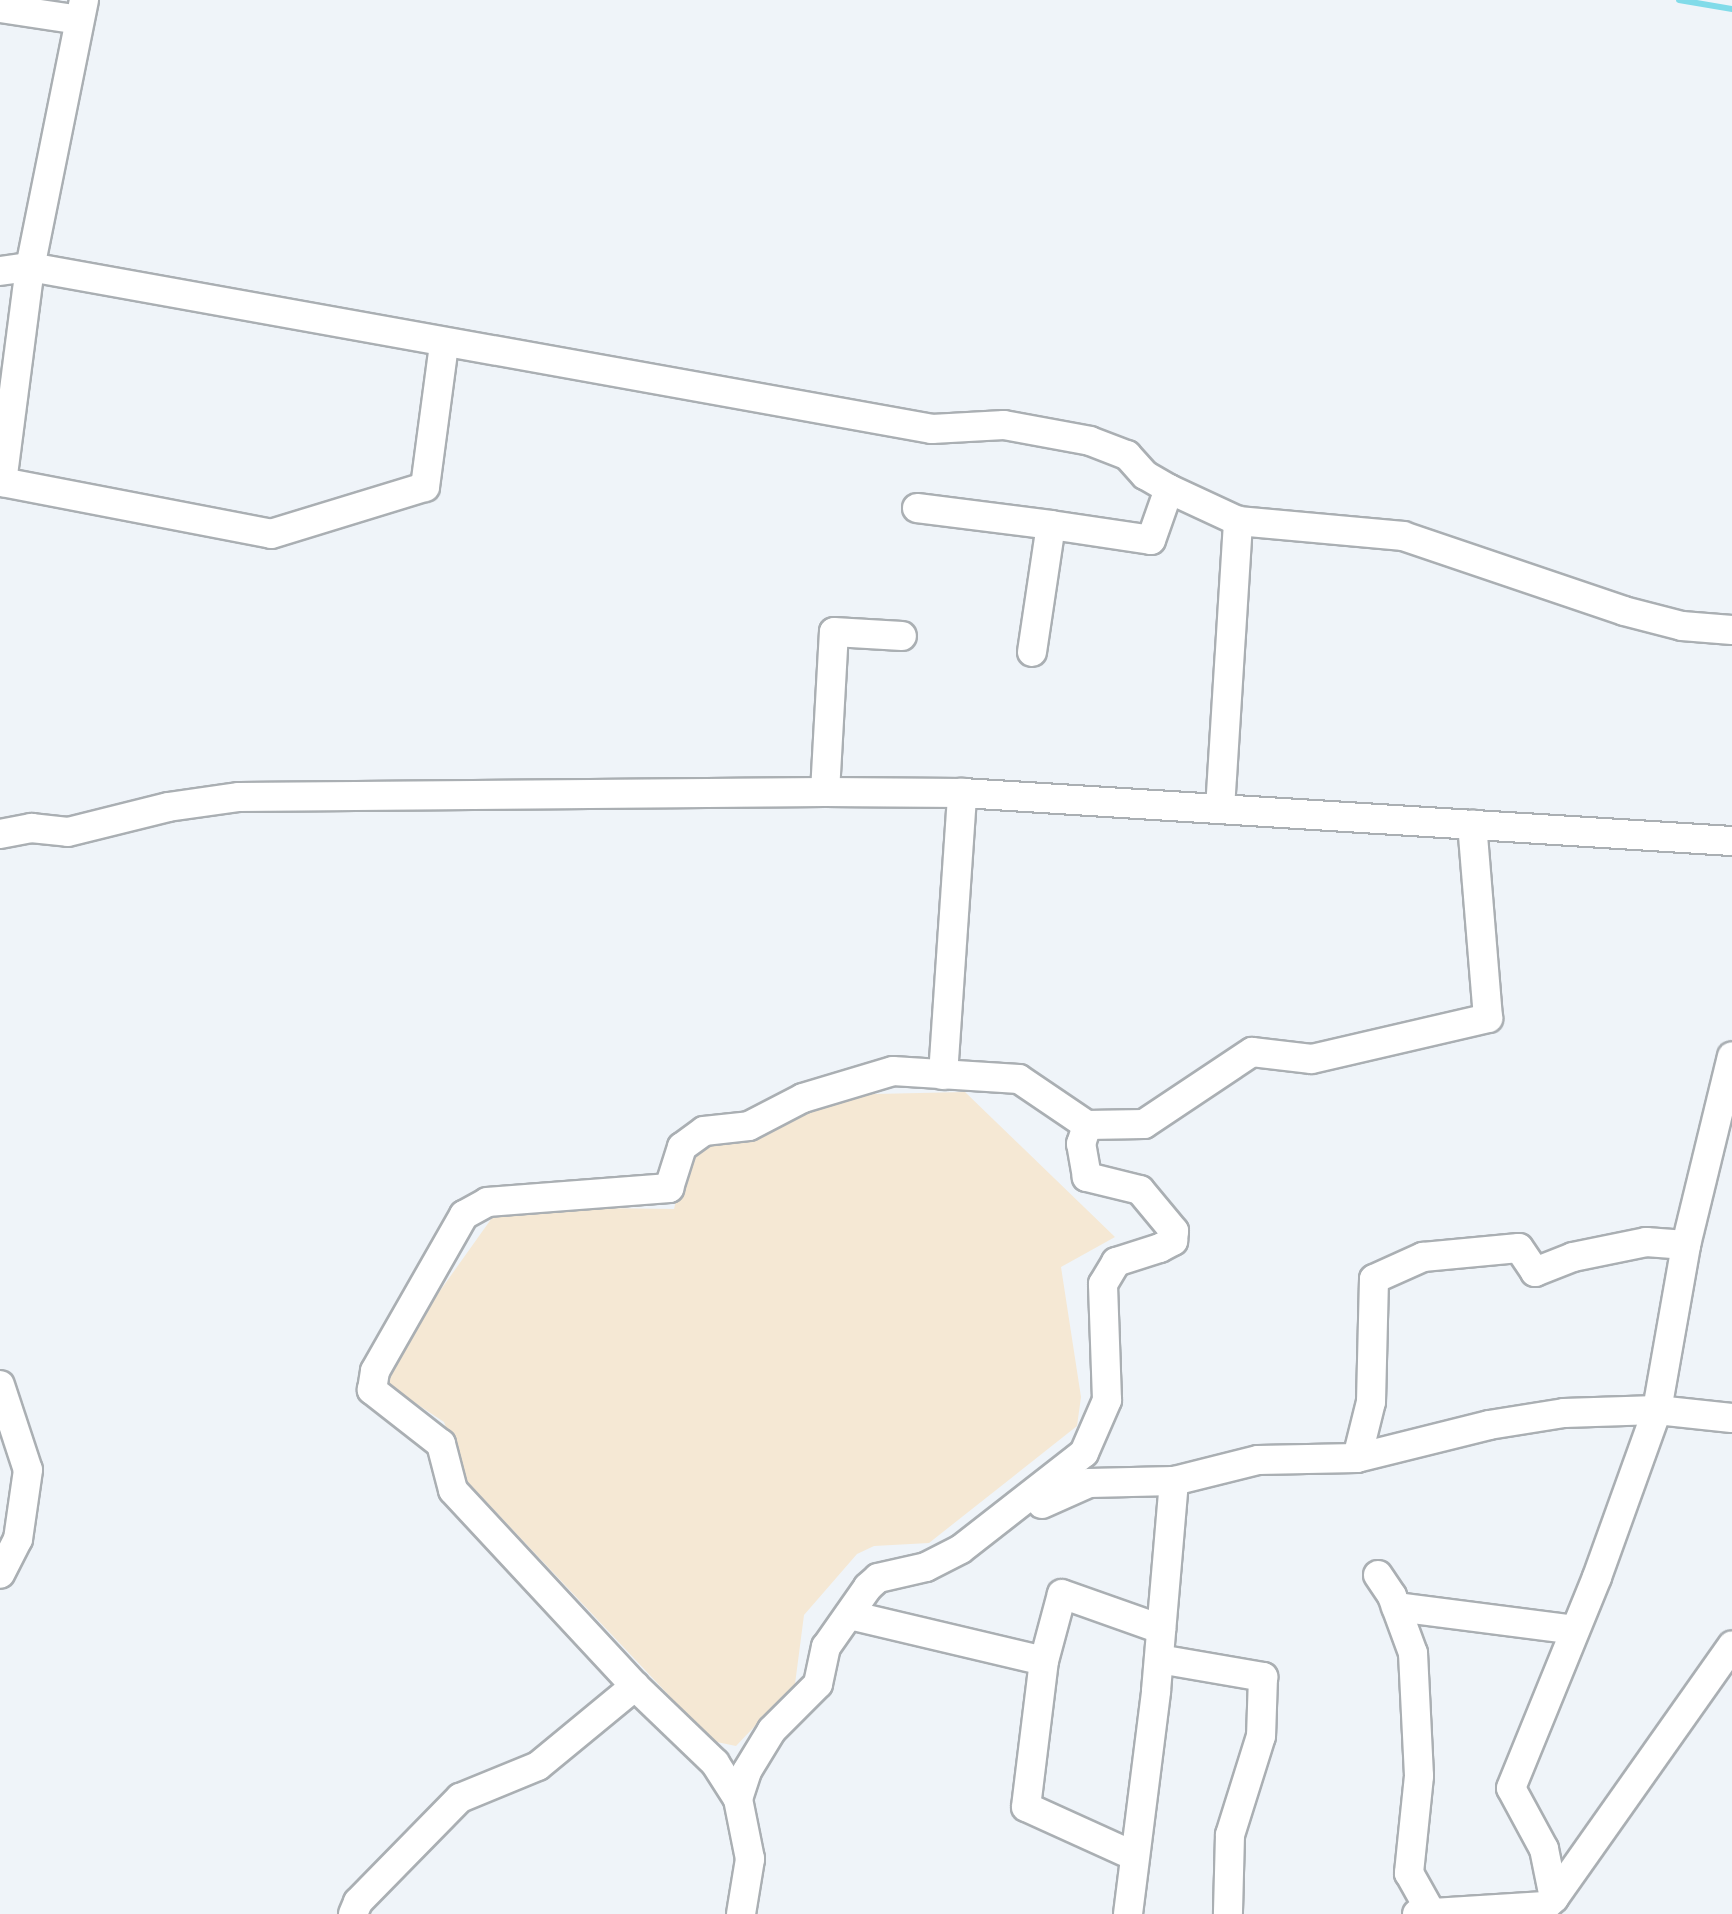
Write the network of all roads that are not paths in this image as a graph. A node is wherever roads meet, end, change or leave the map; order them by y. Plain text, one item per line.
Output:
1 (0, 8) edge
2 (82, 10) edge
3 (30, 267) junction
4 (0, 271) edge
5 (444, 344) junction
6 (1169, 489) junction
7 (1, 491) edge
8 (917, 508) dead end
9 (1238, 521) junction
10 (1051, 525) junction
11 (1732, 630) edge
12 (902, 636) dead end
13 (1032, 652) dead end
14 (825, 792) junction
15 (962, 793) junction
16 (1220, 809) junction
17 (1472, 825) junction
18 (0, 834) edge
19 (1732, 841) edge
20 (1732, 1057) edge
21 (943, 1075) junction
22 (1087, 1125) junction
23 (1686, 1245) junction
24 (0, 1385) edge
25 (1657, 1410) junction
26 (1732, 1418) edge
27 (1357, 1458) junction
28 (1174, 1481) junction
29 (1000, 1520) junction
30 (0, 1574) edge
31 (1378, 1575) dead end
32 (1396, 1607) junction
33 (850, 1615) junction
34 (1161, 1629) junction
35 (1575, 1630) junction
36 (1732, 1646) edge
37 (1159, 1659) junction
38 (1044, 1661) junction
39 (635, 1686) junction
40 (738, 1799) junction
41 (1132, 1855) junction
42 (1545, 1906) edge
43 (1427, 1913) edge
44 (353, 1914) edge
45 (741, 1914) edge
46 (1128, 1914) edge
47 (1228, 1914) edge

1 - 2 street
2 - 3 street
3 - 4 street
3 - 5 street
3 - 7 street
5 - 6 street
5 - 7 street
6 - 9 street
6 - 10 street
8 - 10 street
9 - 11 street
9 - 16 street
10 - 13 street
12 - 14 street
14 - 15 street
14 - 18 street
15 - 16 street
15 - 21 street
16 - 17 street
17 - 19 street
17 - 22 street
20 - 23 street
21 - 22 street
21 - 39 street
22 - 29 street
23 - 25 street
23 - 27 street
24 - 30 street
25 - 26 street
25 - 27 street
25 - 35 street
27 - 28 street
28 - 29 street
28 - 34 street
29 - 33 street
31 - 32 street
32 - 35 street
32 - 43 street
33 - 38 street
33 - 40 street
34 - 37 street
34 - 38 street
35 - 42 street
36 - 42 street
37 - 41 street
37 - 47 street
38 - 41 street
39 - 40 street
39 - 44 street
40 - 45 street
41 - 46 street
42 - 43 street

